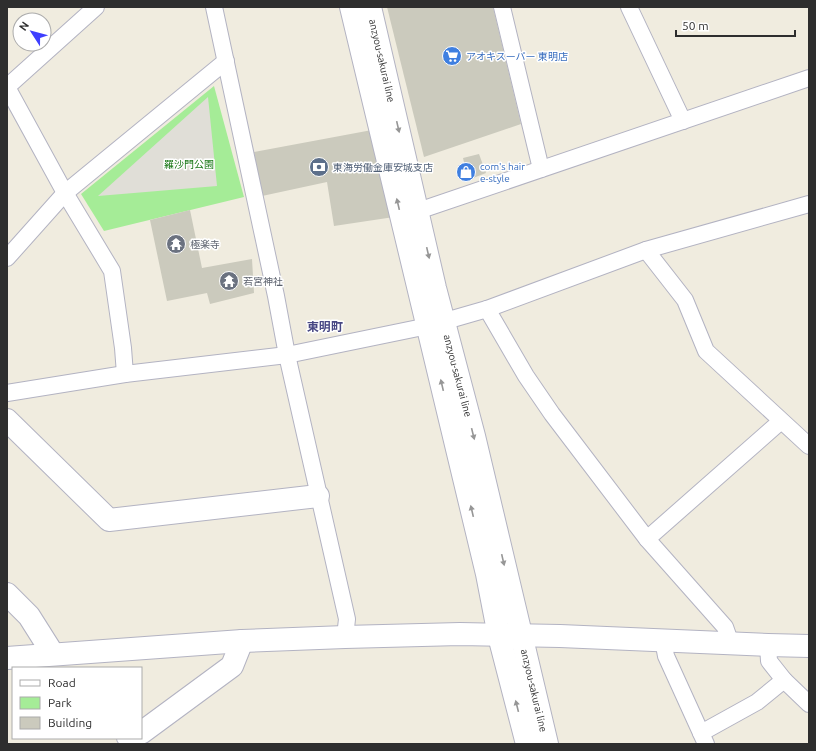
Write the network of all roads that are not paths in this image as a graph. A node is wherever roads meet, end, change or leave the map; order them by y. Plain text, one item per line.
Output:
1 (96, 7) edge
2 (214, 7) edge
3 (351, 7) edge
4 (370, 7) edge
5 (502, 7) edge
6 (628, 7) edge
7 (226, 61) junction
8 (809, 78) edge
9 (684, 121) junction
10 (540, 169) junction
11 (65, 193) junction
12 (809, 204) edge
13 (418, 211) junction
14 (646, 250) junction
15 (7, 258) edge
16 (487, 309) junction
17 (436, 324) junction
18 (287, 355) junction
19 (125, 374) junction
20 (7, 393) edge
21 (7, 420) edge
22 (781, 421) junction
23 (809, 446) edge
24 (318, 496) junction
25 (647, 539) junction
26 (7, 594) edge
27 (521, 635) junction
28 (499, 636) junction
29 (345, 637) junction
30 (663, 640) junction
31 (242, 642) junction
32 (731, 644) junction
33 (768, 645) junction
34 (809, 646) edge
35 (7, 658) edge
36 (59, 661) edge
37 (784, 680) junction
38 (809, 704) edge
39 (142, 732) edge
40 (703, 738) edge
41 (527, 744) edge
42 (547, 744) edge

1 - 11 street
2 - 7 street
17 -> 3 main road, anzyou-sakurai line
4 -> 13 main road, anzyou-sakurai line
5 - 10 street
6 - 9 street
7 - 11 street
7 - 18 street
8 - 9 street
9 - 10 street
10 - 13 street
11 - 15 street
11 - 19 street
12 - 14 street
13 -> 17 main road, anzyou-sakurai line
14 - 16 street
14 - 22 street
16 - 17 street
16 - 25 street
17 - 18 street
17 -> 27 main road, anzyou-sakurai line
28 -> 17 main road, anzyou-sakurai line
18 - 19 street
18 - 24 street
19 - 20 street
21 - 24 main road
22 - 23 street
22 - 25 street
24 - 29 street
25 - 32 street
26 - 36 main road
27 - 28 main road
27 - 30 main road
27 - 42 main road, anzyou-sakurai line
28 - 29 main road
41 -> 28 main road, anzyou-sakurai line
29 - 31 main road
30 - 32 main road
30 - 40 street
31 - 36 main road
31 - 39 main road
32 - 33 main road
33 - 34 main road
33 - 37 street
35 - 36 main road
37 - 38 street
37 - 40 street

